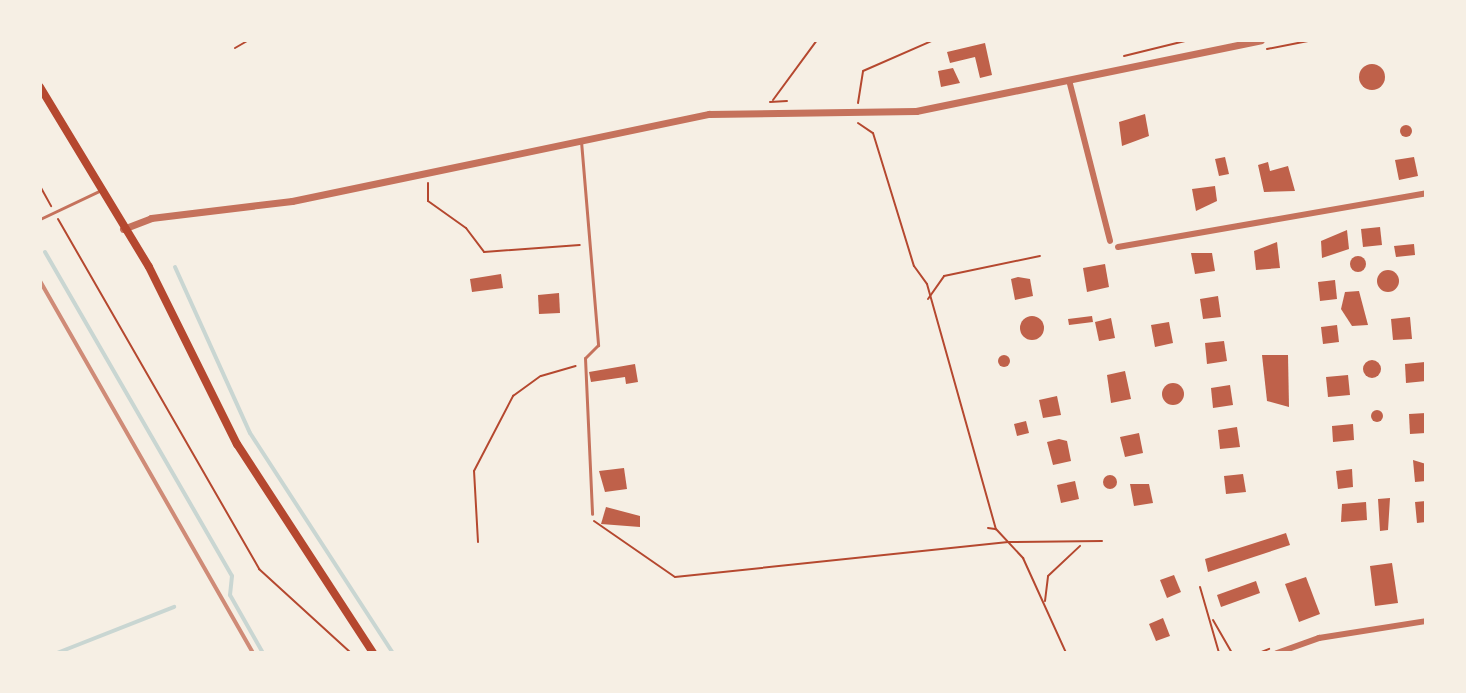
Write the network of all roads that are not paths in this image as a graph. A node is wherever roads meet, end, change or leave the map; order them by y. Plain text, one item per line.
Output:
1 (1261, 40) edge
2 (1232, 43) edge
3 (1069, 80) junction
4 (40, 87) edge
5 (581, 140) junction
6 (101, 190) junction
7 (1426, 193) edge
8 (40, 219) edge
9 (123, 229) junction
10 (1110, 241) dead end
11 (1118, 247) dead end
12 (592, 514) road end
13 (1426, 621) edge
14 (373, 653) edge
15 (1277, 653) edge

1 - 2 street
2 - 3 street
3 - 5 street
3 - 10 street
4 - 6 main road
5 - 9 street
5 - 12 lane
6 - 8 lane
6 - 9 main road
7 - 11 street
9 - 14 main road
13 - 15 street

